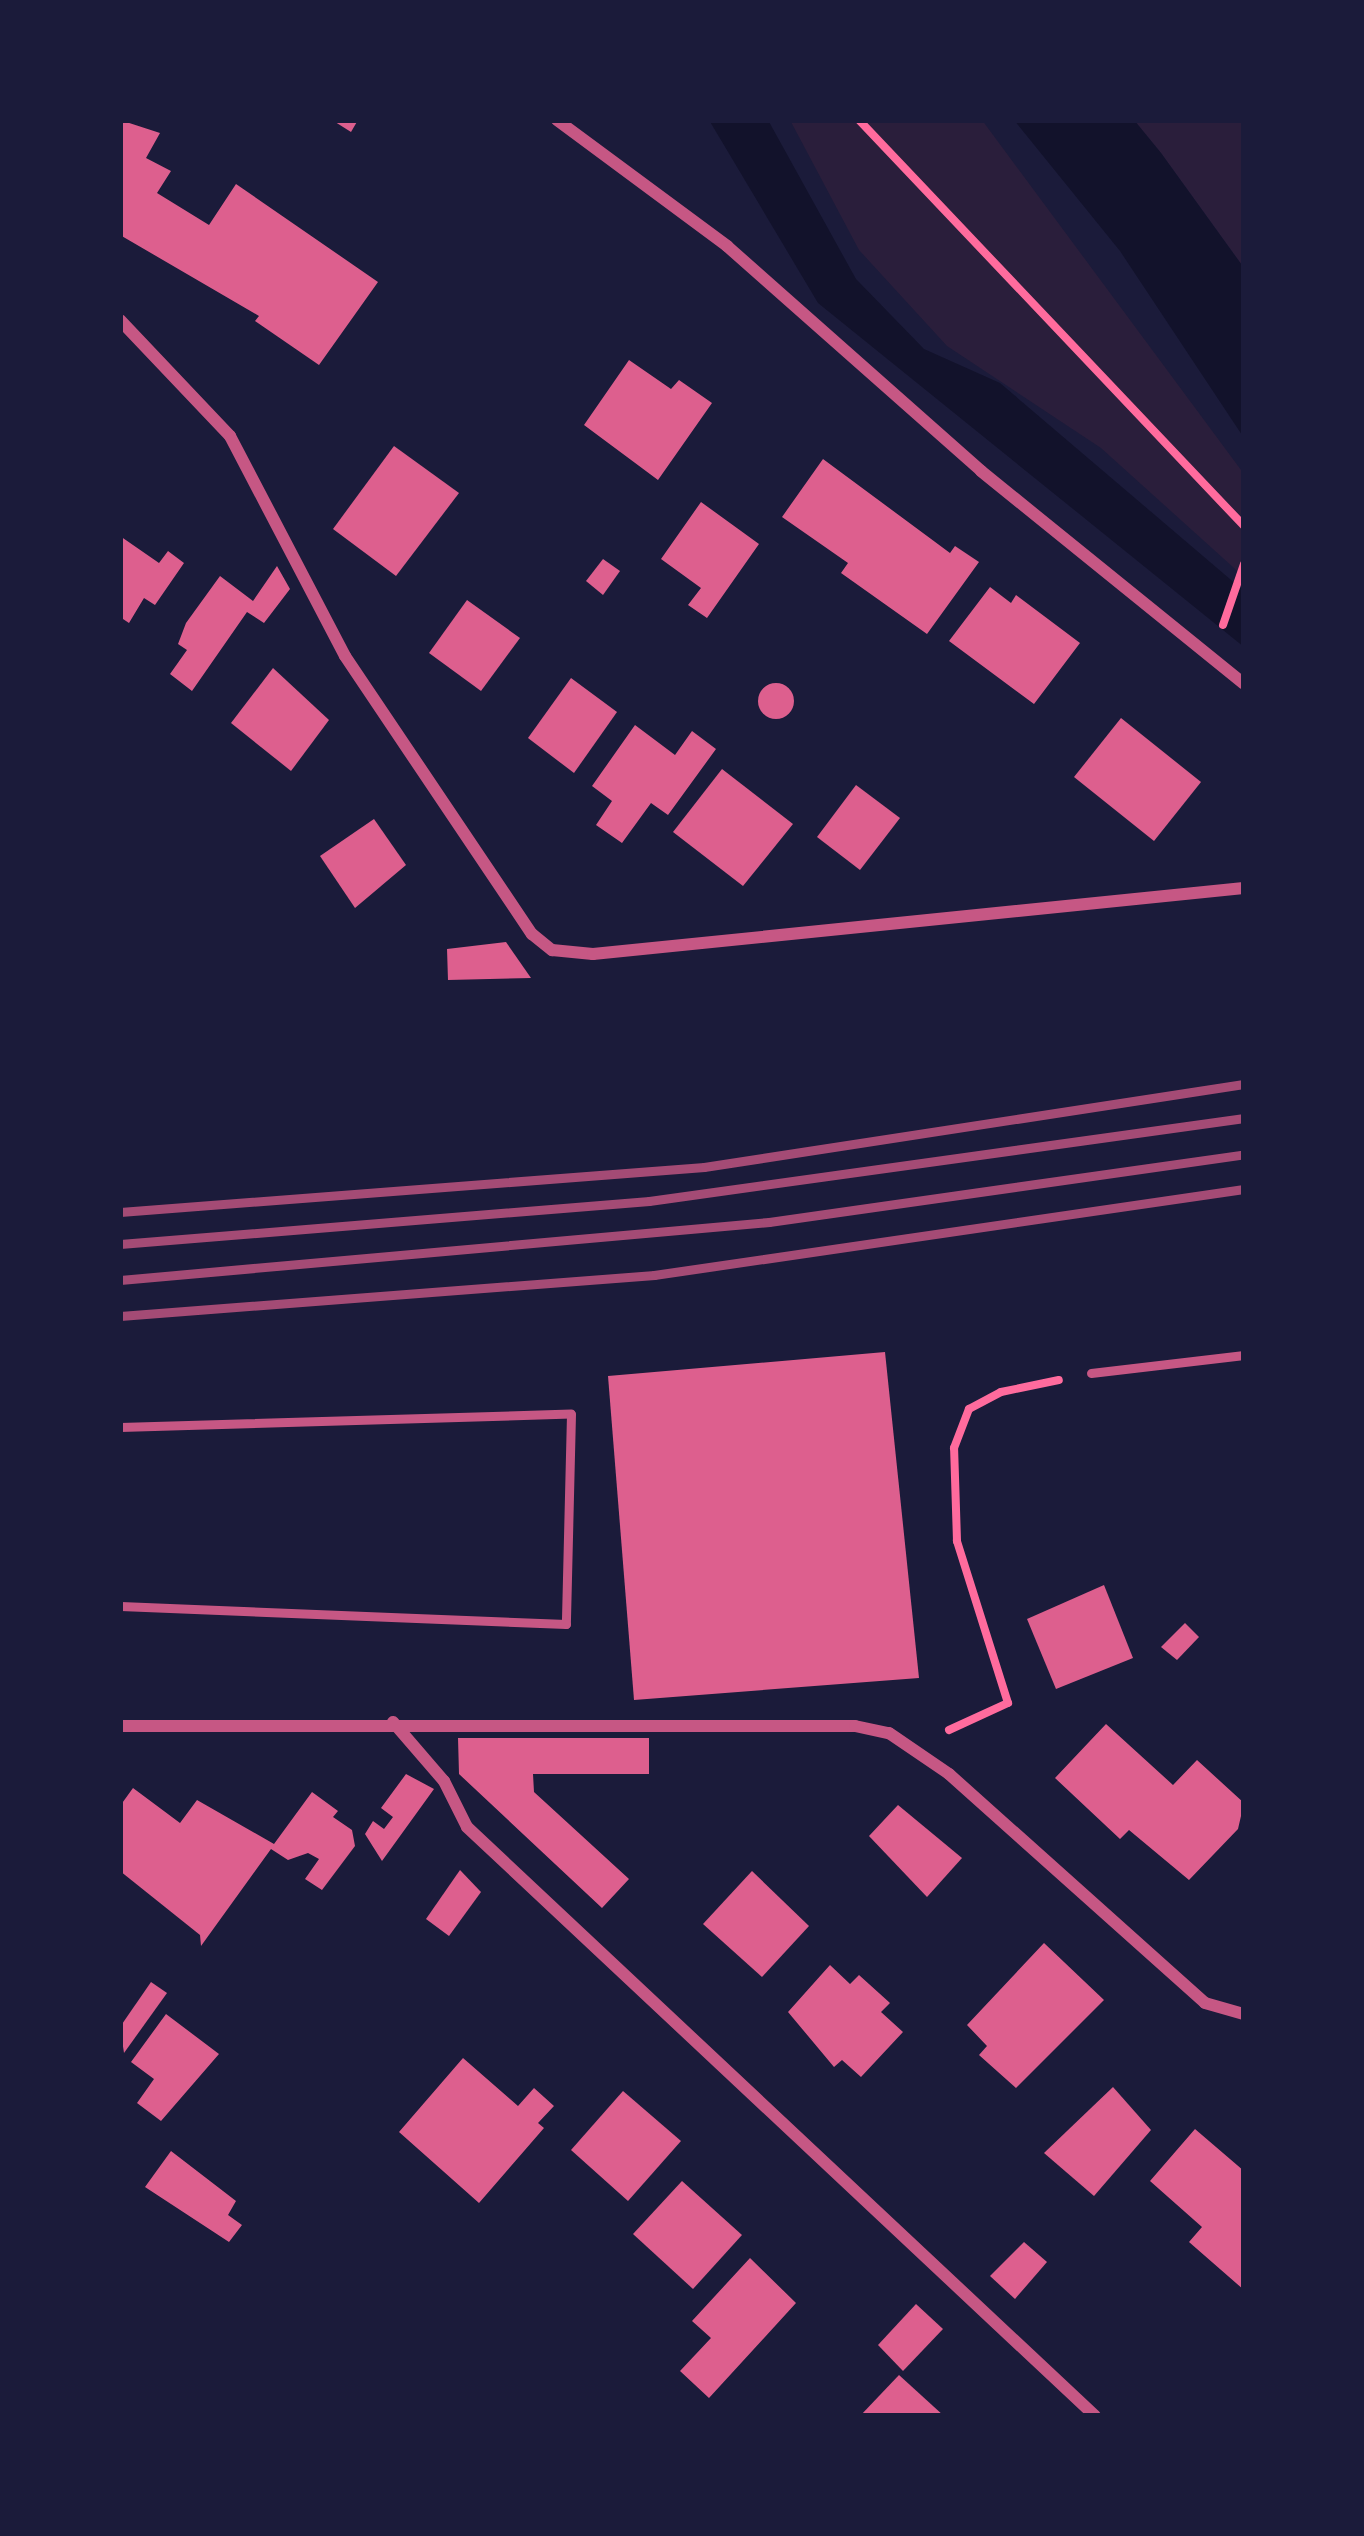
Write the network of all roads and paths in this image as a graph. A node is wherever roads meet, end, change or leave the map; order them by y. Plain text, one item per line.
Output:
1 (557, 120) edge
2 (859, 120) edge
3 (120, 320) edge
4 (1244, 526) edge
5 (1244, 564) edge
6 (1227, 613) dead end
7 (1244, 684) edge
8 (1244, 888) edge
9 (1244, 1355) edge
10 (1091, 1373) joint
11 (120, 1426) edge
12 (120, 1606) edge
13 (393, 1722) junction
14 (120, 1726) edge
15 (916, 1747) junction
16 (1244, 2014) edge
17 (1095, 2416) edge

1 - 7 street
2 - 4 path
3 - 8 street
5 - 6 path
9 - 10 lane
10 - 15 path
11 - 12 lane
13 - 14 street
13 - 15 street
13 - 17 street
15 - 16 street

